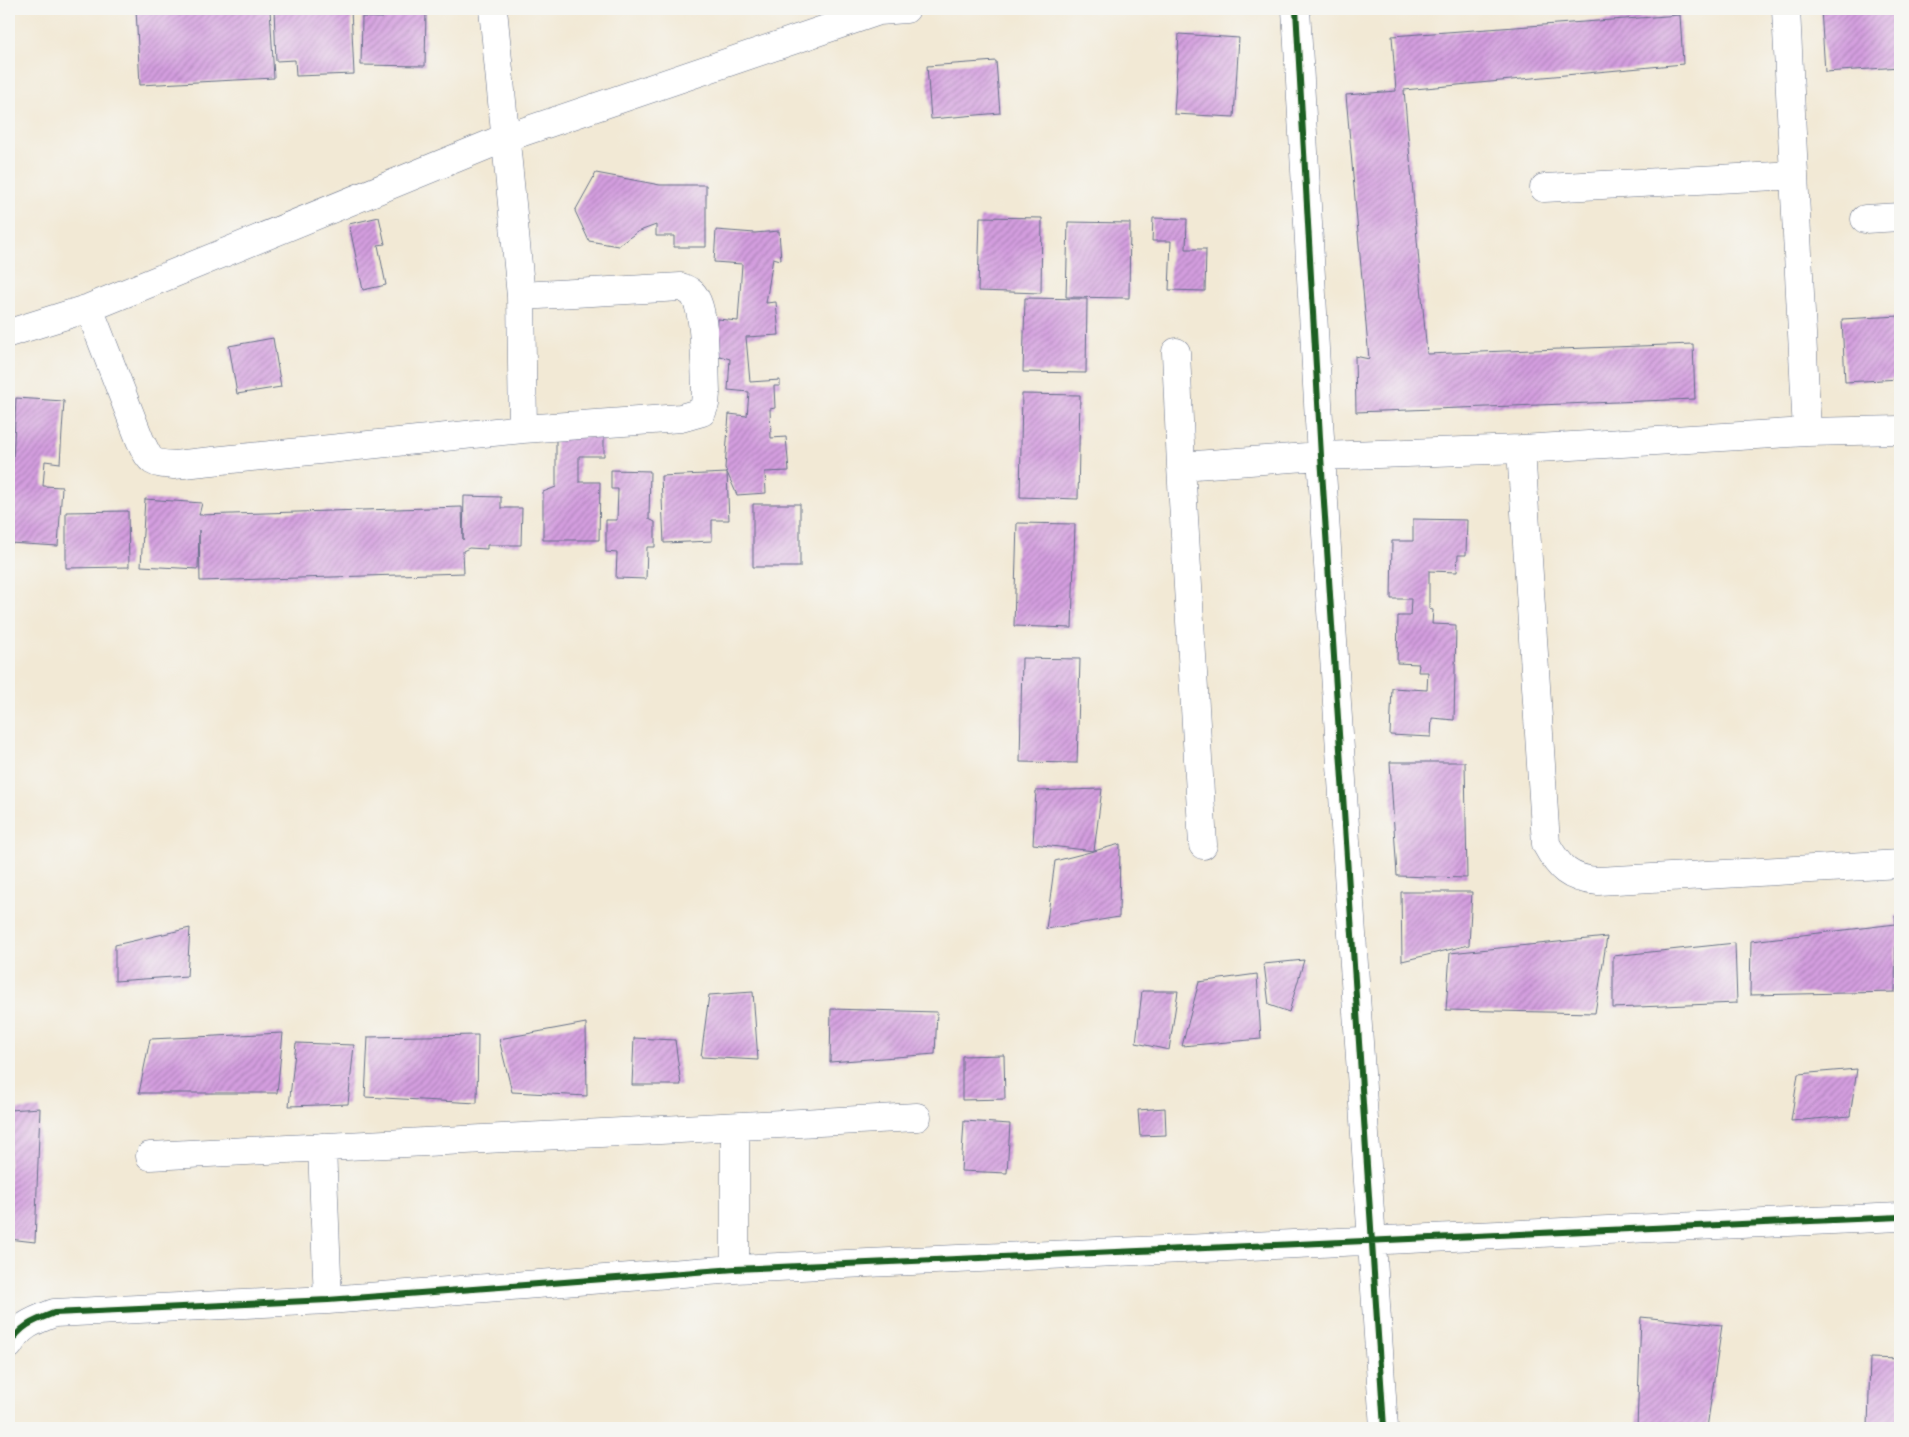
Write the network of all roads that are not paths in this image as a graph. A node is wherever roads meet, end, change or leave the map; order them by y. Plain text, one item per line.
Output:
1 (493, 9) edge
2 (906, 9) edge
3 (1296, 9) edge
4 (1786, 9) edge
5 (878, 10) edge
6 (505, 138) junction
7 (1794, 175) junction
8 (1544, 188) dead end
9 (1900, 217) edge
10 (1866, 219) dead end
11 (521, 296) junction
12 (89, 308) junction
13 (9, 333) edge
14 (1176, 352) dead end
15 (523, 430) junction
16 (1900, 430) edge
17 (1807, 432) junction
18 (1521, 449) junction
19 (1321, 456) junction
20 (1181, 466) junction
21 (1203, 845) dead end
22 (1900, 864) edge
23 (917, 1118) dead end
24 (735, 1127) junction
25 (322, 1147) junction
26 (150, 1156) dead end
27 (1900, 1217) edge
28 (1372, 1241) junction
29 (735, 1269) junction
30 (328, 1300) junction
31 (9, 1345) edge
32 (1384, 1428) edge

1 - 6 street
2 - 5 street
3 - 19 street
4 - 7 street
5 - 6 street
6 - 11 street
6 - 12 street
7 - 8 street
7 - 17 street
9 - 10 street
11 - 15 street
11 - 15 street
12 - 13 street
12 - 15 street
14 - 20 street
16 - 17 street
17 - 18 street
18 - 19 street
18 - 22 street
19 - 20 street
19 - 28 street
20 - 21 street
23 - 24 street
24 - 25 street
24 - 29 street
25 - 26 street
25 - 30 street
27 - 28 street
28 - 29 street
28 - 32 street
29 - 30 street
30 - 31 street

